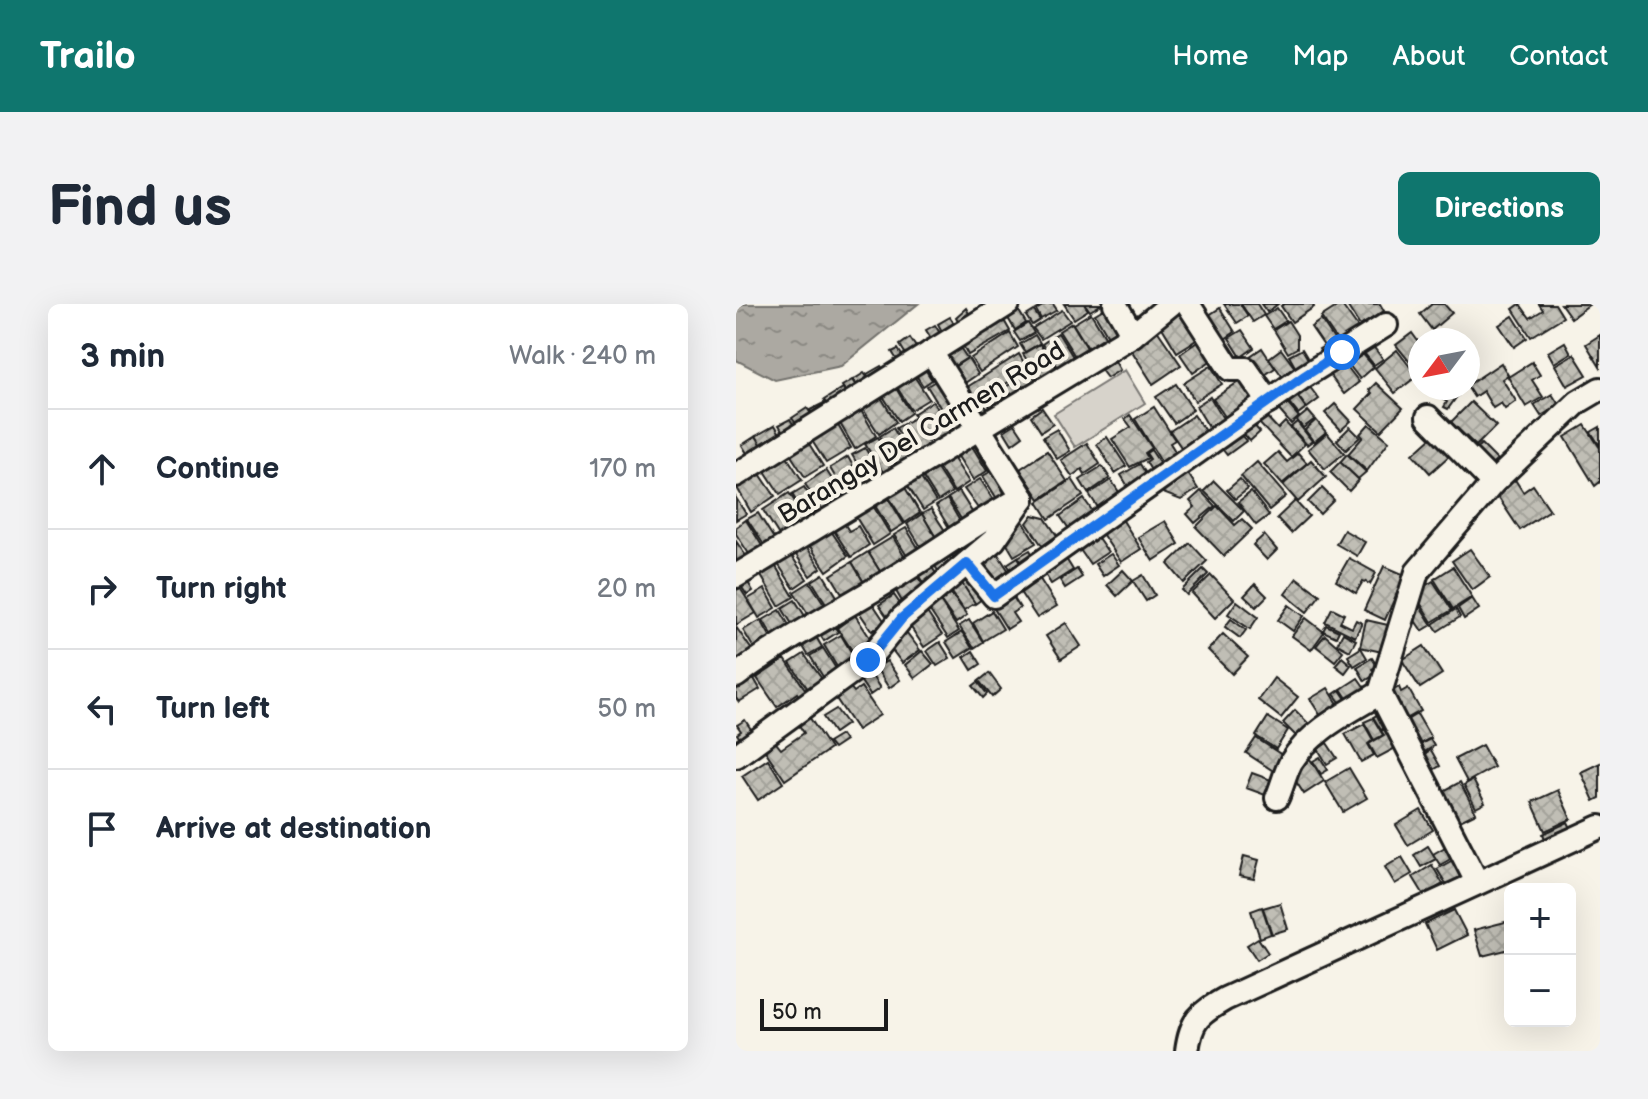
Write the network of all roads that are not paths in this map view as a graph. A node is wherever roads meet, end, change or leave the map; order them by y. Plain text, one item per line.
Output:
1 (1008, 304) edge
2 (1115, 304) edge
3 (1171, 304) edge
4 (1188, 304) edge
5 (1386, 325) dead end
6 (1133, 335) junction
7 (931, 352) junction
8 (1600, 389) edge
9 (1269, 402) junction
10 (1428, 417) dead end
11 (981, 428) junction
12 (736, 475) edge
13 (1493, 483) junction
14 (1023, 498) junction
15 (967, 563) junction
16 (736, 576) edge
17 (736, 676) edge
18 (1380, 693) junction
19 (736, 756) edge
20 (1277, 798) dead end
21 (1600, 827) edge
22 (1477, 882) junction
23 (1187, 1051) edge

1 - 7 street
2 - 6 street
3 - 6 street, Barangay Del Carmen Road
4 - 9 street
5 - 9 street
6 - 11 street, Barangay Del Carmen Road
7 - 11 street
7 - 12 street
8 - 13 street
9 - 15 street
10 - 13 street
11 - 14 street
11 - 16 street, Barangay Del Carmen Road
13 - 18 street
14 - 15 street
14 - 17 street
15 - 19 street
18 - 20 street
18 - 22 street
21 - 22 street
22 - 23 street

